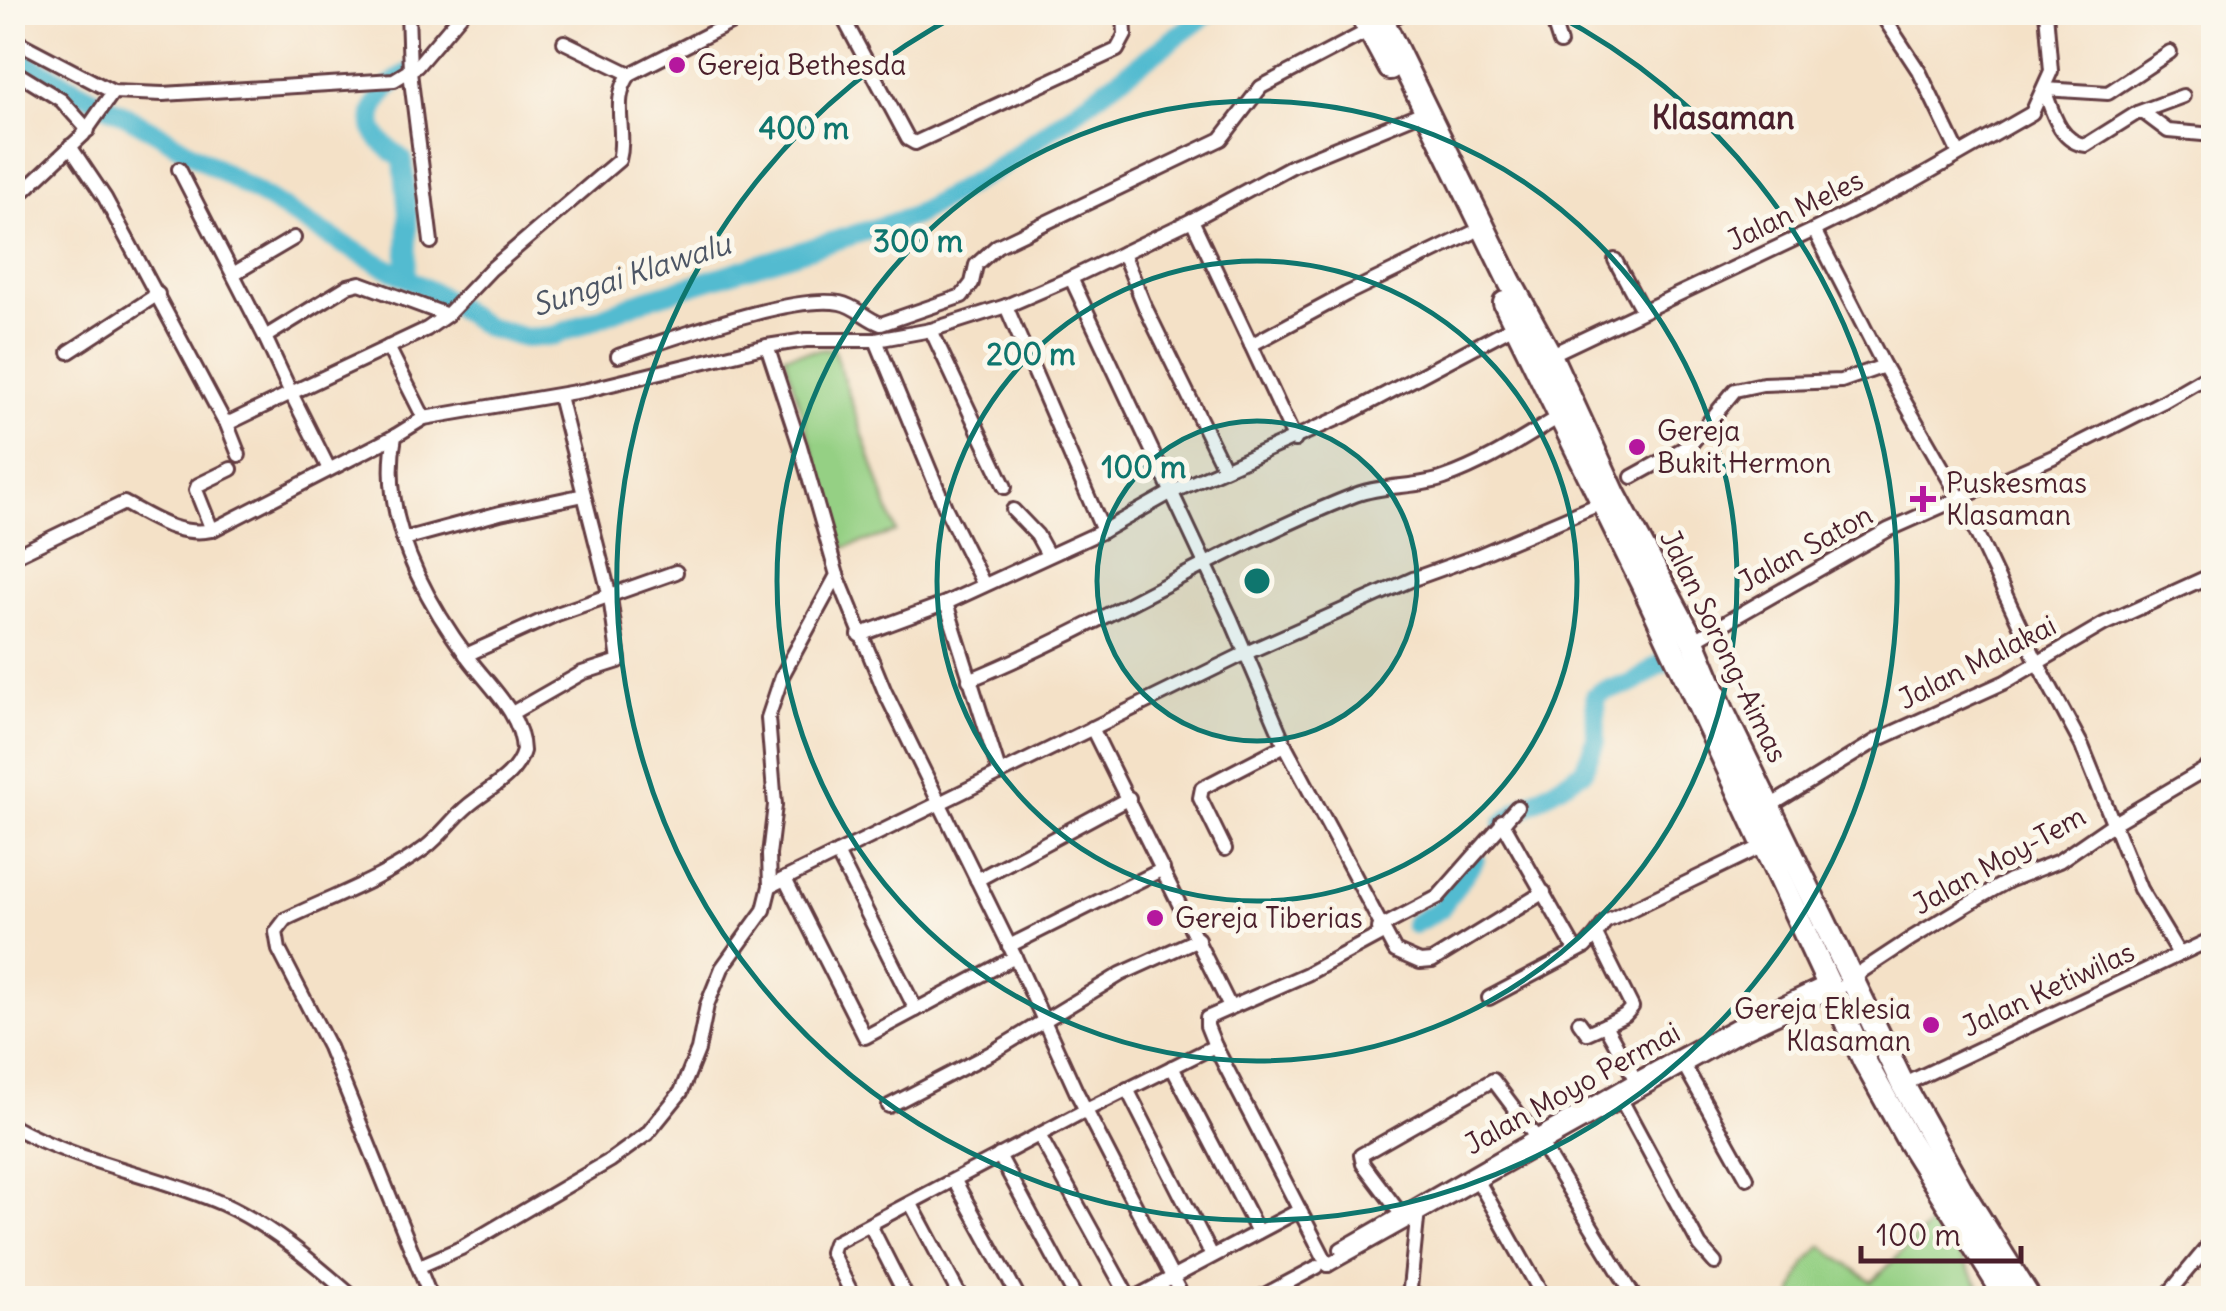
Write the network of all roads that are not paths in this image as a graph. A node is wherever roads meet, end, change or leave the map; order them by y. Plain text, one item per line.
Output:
1 (408, 12) edge
2 (463, 12) edge
3 (752, 12) edge
4 (840, 12) edge
5 (1124, 12) edge
6 (1550, 12) edge
7 (1880, 12) edge
8 (2046, 12) edge
9 (1379, 18) edge
10 (12, 39) edge
11 (564, 42) dead end
12 (1560, 43) dead end
13 (2170, 52) dead end
14 (13, 71) edge
15 (410, 72) junction
16 (630, 74) junction
17 (2044, 88) junction
18 (2182, 96) dead end
19 (106, 103) junction
20 (2138, 113) junction
21 (1416, 115) junction
22 (88, 130) junction
23 (2214, 135) edge
24 (70, 146) junction
25 (1958, 152) junction
26 (179, 169) dead end
27 (12, 202) edge
28 (1192, 220) junction
29 (1814, 230) junction
30 (1472, 234) junction
31 (294, 238) dead end
32 (431, 242) dead end
33 (1122, 254) junction
34 (1615, 260) dead end
35 (232, 274) junction
36 (1070, 278) junction
37 (158, 294) junction
38 (1006, 306) junction
39 (451, 310) junction
40 (1642, 310) junction
41 (1516, 325) junction
42 (931, 330) junction
43 (265, 337) junction
44 (876, 340) junction
45 (767, 346) junction
46 (1251, 346) junction
47 (388, 347) junction
48 (69, 352) dead end
49 (1550, 355) junction
50 (618, 356) dead end
51 (1884, 366) junction
52 (2214, 372) edge
53 (291, 393) junction
54 (559, 396) junction
55 (1558, 417) junction
56 (424, 418) junction
57 (226, 422) junction
58 (395, 436) junction
59 (1295, 440) junction
60 (240, 456) dead end
61 (1224, 468) junction
62 (231, 469) dead end
63 (329, 469) junction
64 (1632, 477) dead end
65 (1005, 487) dead end
66 (1172, 492) junction
67 (584, 496) junction
68 (1608, 500) junction
69 (1961, 500) junction
70 (1013, 510) dead end
71 (212, 530) junction
72 (1103, 531) junction
73 (404, 540) junction
74 (1048, 555) junction
75 (12, 557) edge
76 (1205, 564) junction
77 (676, 572) dead end
78 (2214, 574) edge
79 (837, 575) junction
80 (984, 586) junction
81 (610, 597) junction
82 (946, 603) junction
83 (859, 635) junction
84 (1693, 641) junction
85 (1246, 653) junction
86 (466, 656) junction
87 (2038, 664) junction
88 (969, 680) junction
89 (512, 713) junction
90 (1092, 728) junction
91 (1285, 744) junction
92 (2214, 764) edge
93 (1000, 774) junction
94 (1129, 798) junction
95 (939, 804) junction
96 (1770, 806) junction
97 (1517, 807) dead end
98 (2114, 823) junction
99 (1505, 825) junction
100 (1765, 844) junction
101 (1225, 849) dead end
102 (837, 853) junction
103 (1163, 869) junction
104 (786, 879) junction
105 (978, 880) junction
106 (770, 886) junction
107 (1544, 892) junction
108 (1381, 930) junction
109 (1596, 935) junction
110 (2214, 938) edge
111 (1198, 940) junction
112 (1012, 951) junction
113 (1576, 951) junction
114 (2179, 954) junction
115 (1855, 974) junction
116 (1829, 988) junction
117 (1489, 998) dead end
118 (1230, 1007) junction
119 (916, 1010) junction
120 (1045, 1022) junction
121 (1579, 1022) dead end
122 (1605, 1025) junction
123 (1215, 1046) junction
124 (1876, 1057) junction
125 (1684, 1064) junction
126 (1172, 1067) junction
127 (1638, 1084) junction
128 (1903, 1085) junction
129 (1127, 1089) junction
130 (1618, 1095) junction
131 (889, 1106) dead end
132 (1086, 1110) junction
133 (12, 1126) edge
134 (1040, 1135) junction
135 (1539, 1140) junction
136 (999, 1155) junction
137 (1475, 1176) junction
138 (1747, 1178) dead end
139 (955, 1181) junction
140 (1954, 1195) junction
141 (911, 1204) junction
142 (1418, 1209) junction
143 (1300, 1210) junction
144 (1400, 1213) junction
145 (870, 1225) junction
146 (1258, 1232) junction
147 (2214, 1239) edge
148 (1212, 1256) junction
149 (1323, 1263) junction
150 (1715, 1263) dead end
151 (420, 1266) junction
152 (1171, 1278) junction
153 (1413, 1296) edge
154 (354, 1298) edge
155 (431, 1298) edge
156 (854, 1298) edge
157 (907, 1298) edge
158 (961, 1298) edge
159 (1019, 1298) edge
160 (1076, 1298) edge
161 (1132, 1298) edge
162 (1183, 1298) edge
163 (1259, 1298) edge
164 (1395, 1298) edge
165 (1544, 1298) edge
166 (1635, 1298) edge
167 (2007, 1298) edge
168 (2029, 1298) edge
169 (2165, 1298) edge

1 - 15 street
2 - 15 street
3 - 16 street
4 - 5 street
6 - 12 street
7 - 25 street
8 - 17 street
9 - 21 highway, Jalan Sorong-Aimas
9 - 49 highway, Jalan Sorong-Aimas
9 - 50 street
10 - 19 street
11 - 16 street
13 - 17 street
14 - 22 street
15 - 19 street
15 - 32 street
16 - 39 street
17 - 20 street
17 - 25 street, Jalan Meles
18 - 20 street
19 - 22 street
20 - 23 street
21 - 28 street
21 - 30 highway, Jalan Sorong-Aimas
22 - 24 street
24 - 27 street
24 - 37 street
25 - 29 street, Jalan Meles
26 - 35 street
28 - 33 street
28 - 46 street
29 - 40 street, Jalan Meles
29 - 51 street
30 - 41 highway, Jalan Sorong-Aimas
30 - 46 street
31 - 35 street
33 - 36 street
33 - 61 street
34 - 40 street
35 - 43 street
36 - 38 street
36 - 66 street
37 - 48 street
37 - 57 street
38 - 42 street
38 - 72 street
39 - 43 street
39 - 47 street
40 - 49 street, Jalan Meles
41 - 55 highway, Jalan Sorong-Aimas
41 - 59 street
42 - 44 street
42 - 65 street
43 - 53 street
44 - 45 street
44 - 80 street
45 - 54 street
45 - 79 street
46 - 59 street
47 - 53 street
47 - 56 street
49 - 68 highway, Jalan Sorong-Aimas
51 - 64 street
51 - 69 street
52 - 69 street, Jalan Saton
53 - 57 street
53 - 63 street
54 - 56 street
54 - 67 street
55 - 68 highway, Jalan Sorong-Aimas
55 - 76 street
56 - 58 street
57 - 60 street
58 - 63 street
58 - 73 street
59 - 61 street
61 - 66 street
62 - 71 street
63 - 71 street
66 - 72 street
66 - 76 street
67 - 73 street
67 - 81 street
68 - 84 highway, Jalan Sorong-Aimas
68 - 85 street
68 - 100 highway, Jalan Sorong-Aimas
69 - 84 street, Jalan Saton
69 - 87 street
70 - 74 street
71 - 75 street
72 - 74 street
73 - 86 street
74 - 80 street
76 - 85 street
76 - 88 street
77 - 81 street
78 - 87 street, Jalan Malakai
79 - 83 street
79 - 106 street
80 - 82 street
81 - 86 street
81 - 89 street
82 - 83 street
82 - 88 street
83 - 95 street
84 - 96 highway, Jalan Sorong-Aimas
85 - 90 street
85 - 91 street
86 - 89 street
87 - 96 street, Jalan Malakai
87 - 98 street
88 - 93 street
89 - 151 street
90 - 93 street
90 - 94 street
91 - 101 street
91 - 108 street
92 - 98 street, Jalan Moy-Tem
93 - 95 street
94 - 103 street
94 - 105 street
95 - 102 street
95 - 105 street
96 - 115 highway, Jalan Sorong-Aimas
97 - 99 street
98 - 114 street
98 - 115 street, Jalan Moy-Tem
99 - 107 street
99 - 108 street
100 - 109 street
100 - 116 highway, Jalan Sorong-Aimas
102 - 104 street
102 - 119 street
103 - 111 street
103 - 112 street
104 - 106 street
104 - 119 street
105 - 112 street
106 - 151 street
107 - 108 street
107 - 113 street
108 - 118 street
109 - 113 street
109 - 122 street
110 - 114 street, Jalan Ketiwilas
111 - 118 street
111 - 120 street
112 - 119 street
112 - 120 street
113 - 117 street
114 - 128 street, Jalan Ketiwilas
115 - 116 street, Jalan Moyo Permai
115 - 124 highway, Jalan Sorong-Aimas
116 - 124 highway, Jalan Sorong-Aimas
116 - 125 street, Jalan Moyo Permai
116 - 127 street, Jalan Moyo Permai
118 - 123 street
120 - 131 street
120 - 132 street
121 - 122 street
122 - 127 street
123 - 126 street
123 - 143 street
124 - 128 highway, Jalan Sorong-Aimas
124 - 140 highway, Jalan Sorong-Aimas
125 - 127 street, Jalan Moyo Permai
125 - 138 street
126 - 129 street
126 - 146 street
127 - 130 street, Jalan Moyo Permai
128 - 140 highway, Jalan Sorong-Aimas
129 - 132 street
129 - 148 street
130 - 135 street, Jalan Moyo Permai
130 - 150 street
132 - 134 street
132 - 152 street
133 - 154 street
134 - 136 street
134 - 161 street
135 - 137 street, Jalan Moyo Permai
135 - 144 street
135 - 166 street
136 - 139 street
136 - 160 street
137 - 142 street, Jalan Moyo Permai
137 - 165 street
139 - 141 street
139 - 159 street
140 - 167 highway, Jalan Sorong-Aimas
140 - 168 highway, Jalan Sorong-Aimas
141 - 145 street
141 - 158 street
142 - 144 street, Jalan Moyo Permai
142 - 149 street, Jalan Moyo Permai
142 - 153 street
143 - 146 street
143 - 149 street
144 - 149 street, Jalan Moyo Permai
145 - 156 street
145 - 157 street
146 - 148 street
147 - 169 street
148 - 152 street
149 - 163 street
151 - 155 street
152 - 161 street
152 - 162 street
153 - 164 street

